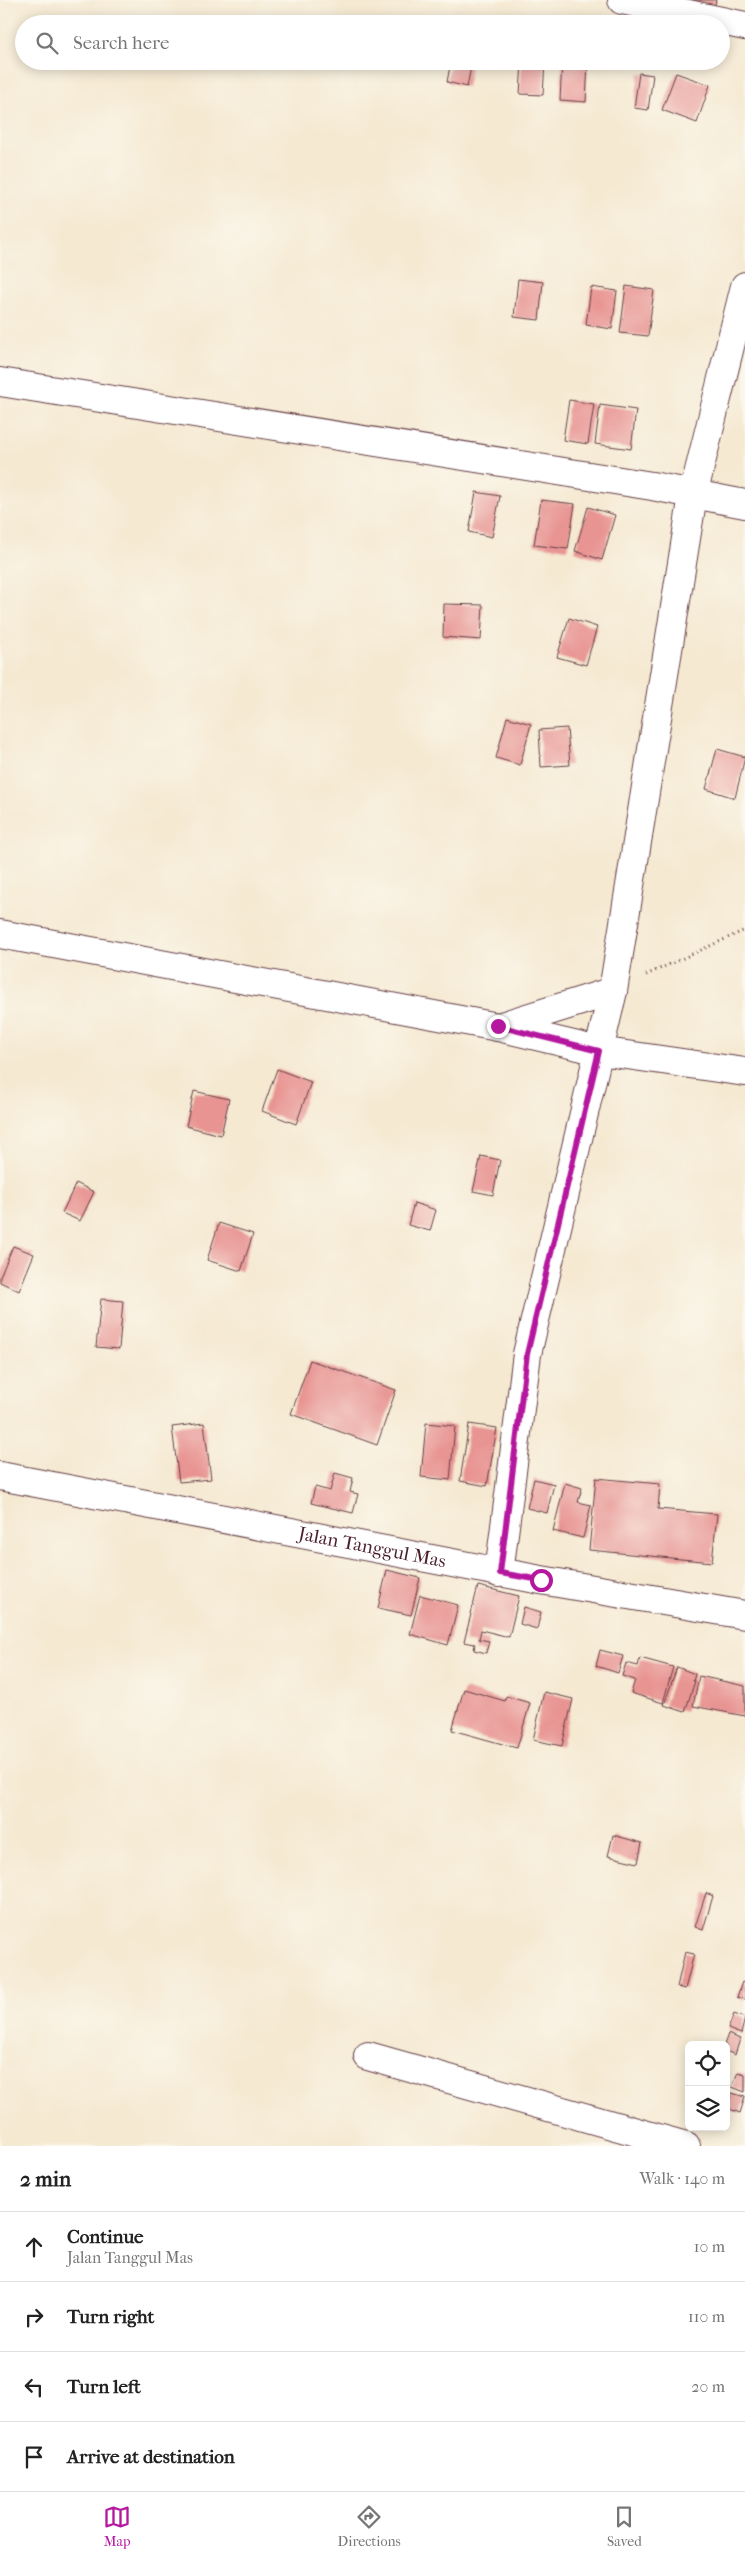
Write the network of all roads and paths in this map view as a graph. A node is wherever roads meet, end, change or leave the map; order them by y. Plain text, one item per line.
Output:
1 (622, 0) edge
2 (693, 15) edge
3 (730, 23) edge
4 (745, 26) edge
5 (745, 286) edge
6 (0, 382) edge
7 (693, 494) junction
8 (745, 504) edge
9 (745, 930) edge
10 (0, 934) edge
11 (613, 991) junction
12 (498, 1026) junction
13 (599, 1051) junction
14 (745, 1072) edge
15 (0, 1476) edge
16 (500, 1573) junction
17 (745, 1615) edge
18 (368, 2056) dead end
19 (686, 2146) edge

1 - 2 street
3 - 4 street
5 - 7 street
6 - 7 street
7 - 8 street
7 - 11 street
9 - 11 path
10 - 12 street
11 - 12 street
11 - 13 street
12 - 13 street
13 - 14 street
13 - 16 street
15 - 16 street, Jalan Tanggul Mas
16 - 17 street, Jalan Tanggul Mas
18 - 19 street

